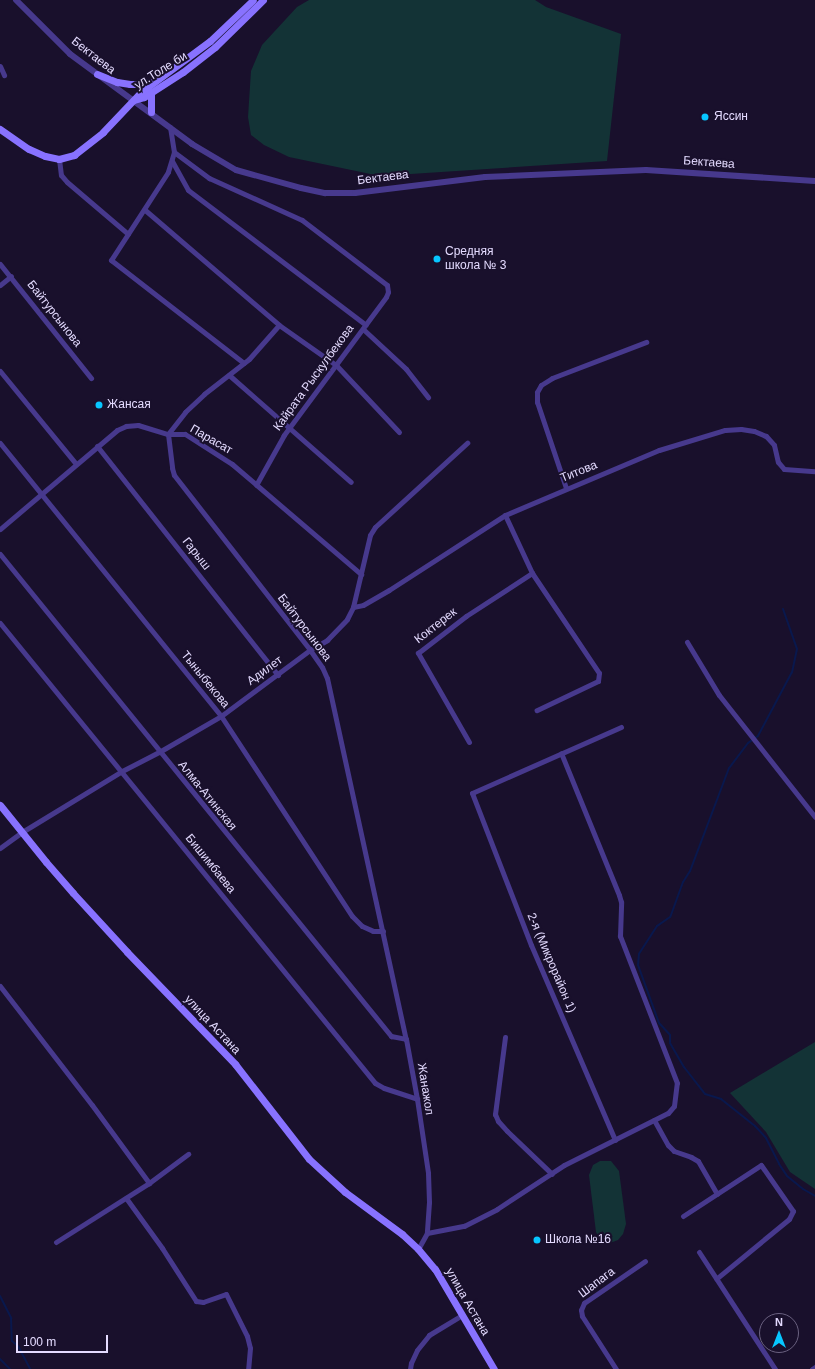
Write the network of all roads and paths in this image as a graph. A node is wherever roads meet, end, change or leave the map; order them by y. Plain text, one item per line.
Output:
1 (16, 0) edge
2 (253, 0) edge
3 (263, 0) edge
4 (0, 66) edge
5 (97, 74) junction
6 (4, 75) dead end
7 (160, 79) junction
8 (151, 92) junction
9 (132, 100) junction
10 (151, 112) junction
11 (170, 126) junction
12 (0, 129) edge
13 (174, 152) junction
14 (59, 159) junction
15 (172, 161) junction
16 (815, 181) edge
17 (145, 210) junction
18 (128, 234) junction
19 (0, 264) edge
20 (11, 276) junction
21 (0, 285) edge
22 (366, 324) junction
23 (279, 325) junction
24 (363, 329) junction
25 (646, 342) dead end
26 (244, 363) junction
27 (336, 365) junction
28 (0, 371) edge
29 (229, 375) junction
30 (91, 378) dead end
31 (428, 397) dead end
32 (290, 427) junction
33 (400, 432) dead end
34 (168, 434) junction
35 (0, 443) edge
36 (466, 443) dead end
37 (98, 446) junction
38 (76, 464) junction
39 (815, 471) edge
40 (351, 482) dead end
41 (256, 485) junction
42 (566, 488) junction
43 (41, 494) junction
44 (504, 515) junction
45 (0, 529) edge
46 (0, 554) edge
47 (532, 573) junction
48 (361, 574) junction
49 (353, 607) junction
50 (0, 623) edge
51 (687, 642) dead end
52 (310, 650) junction
53 (278, 675) junction
54 (537, 710) dead end
55 (221, 716) junction
56 (621, 727) dead end
57 (469, 742) dead end
58 (159, 752) junction
59 (561, 753) junction
60 (122, 771) junction
61 (0, 805) edge
62 (815, 817) edge
63 (22, 832) junction
64 (0, 848) edge
65 (383, 931) junction
66 (0, 986) edge
67 (505, 1037) dead end
68 (406, 1039) junction
69 (417, 1099) junction
70 (654, 1120) junction
71 (615, 1140) junction
72 (188, 1154) dead end
73 (552, 1174) junction
74 (149, 1183) junction
75 (717, 1194) junction
76 (126, 1198) junction
77 (683, 1216) dead end
78 (427, 1233) junction
79 (56, 1242) dead end
80 (418, 1249) junction
81 (699, 1252) dead end
82 (645, 1261) dead end
83 (716, 1279) junction
84 (459, 1317) junction
85 (815, 1367) edge
86 (248, 1369) edge
87 (410, 1369) edge
88 (489, 1369) edge
89 (494, 1369) edge
90 (616, 1369) edge
91 (775, 1369) edge
92 (812, 1369) edge

1 - 5 street, Бектаева
2 - 7 main road, ул.Толе би
3 - 8 main road, ул.Толе би
4 - 6 street
5 - 7 main road
5 - 9 street, Бектаева
7 - 9 main road, ул.Толе би
8 - 9 main road, ул.Толе би
8 - 10 main road
9 - 10 street, Бектаева
9 - 14 main road
10 - 11 street, Бектаева
11 - 13 street
11 - 16 street, Бектаева
12 - 14 main road
13 - 15 street
13 - 22 street, Кайрата Рыскулбекова
14 - 18 street
15 - 17 street
15 - 22 street
17 - 18 street
17 - 23 street
18 - 26 street
19 - 20 street, Байтурсынова
20 - 21 street
20 - 30 street, Байтурсынова
22 - 24 street, Кайрата Рыскулбекова
23 - 26 street
23 - 27 street
24 - 27 street, Кайрата Рыскулбекова
24 - 31 street
25 - 42 street
26 - 29 street
27 - 32 street, Кайрата Рыскулбекова
27 - 33 street
28 - 38 street
29 - 32 street
29 - 34 street
32 - 40 street
32 - 41 street, Кайрата Рыскулбекова
34 - 37 street, Парасат
34 - 41 street, Парасат
34 - 52 street, Байтурсынова
35 - 43 street, Тыныбекова
36 - 48 street, Адилет
37 - 38 street, Парасат
37 - 53 street, Гарыш
38 - 43 street, Парасат
39 - 42 street, Титова
41 - 48 street, Парасат
42 - 44 street, Титова
43 - 45 street, Парасат
43 - 55 street, Тыныбекова
44 - 47 street
44 - 49 street, Титова
46 - 58 street, Алма-Атинская
47 - 54 street
47 - 57 street, Коктерек
48 - 49 street, Адилет
49 - 52 street, Адилет
50 - 60 street, Бишимбаева
51 - 62 street
52 - 53 street, Адилет
52 - 65 street, Байтурсынова
53 - 55 street, Адилет
55 - 58 street, Адилет
55 - 65 street, Тыныбекова
56 - 59 street
58 - 60 street, Адилет
58 - 68 street, Алма-Атинская
59 - 70 street
59 - 71 street, 2-я (Микрорайон 1)
60 - 63 street, Адилет
60 - 69 street, Бишимбаева
61 - 63 main road, улица Астана
63 - 64 street, Адилет
63 - 80 main road, улица Астана
65 - 68 street, Жанажол
66 - 74 street
67 - 73 street
68 - 69 street, Жанажол
69 - 78 street, Жанажол
70 - 71 street
70 - 75 street
71 - 73 street
72 - 74 street
73 - 78 street
74 - 76 street
75 - 77 street
75 - 83 street
76 - 79 street
76 - 86 street
78 - 80 street, Жанажол
80 - 84 main road, улица Астана
80 - 89 main road, улица Астана
81 - 83 street
82 - 90 street, Шапага
83 - 91 street
84 - 87 street
84 - 88 main road, улица Астана
85 - 92 street

